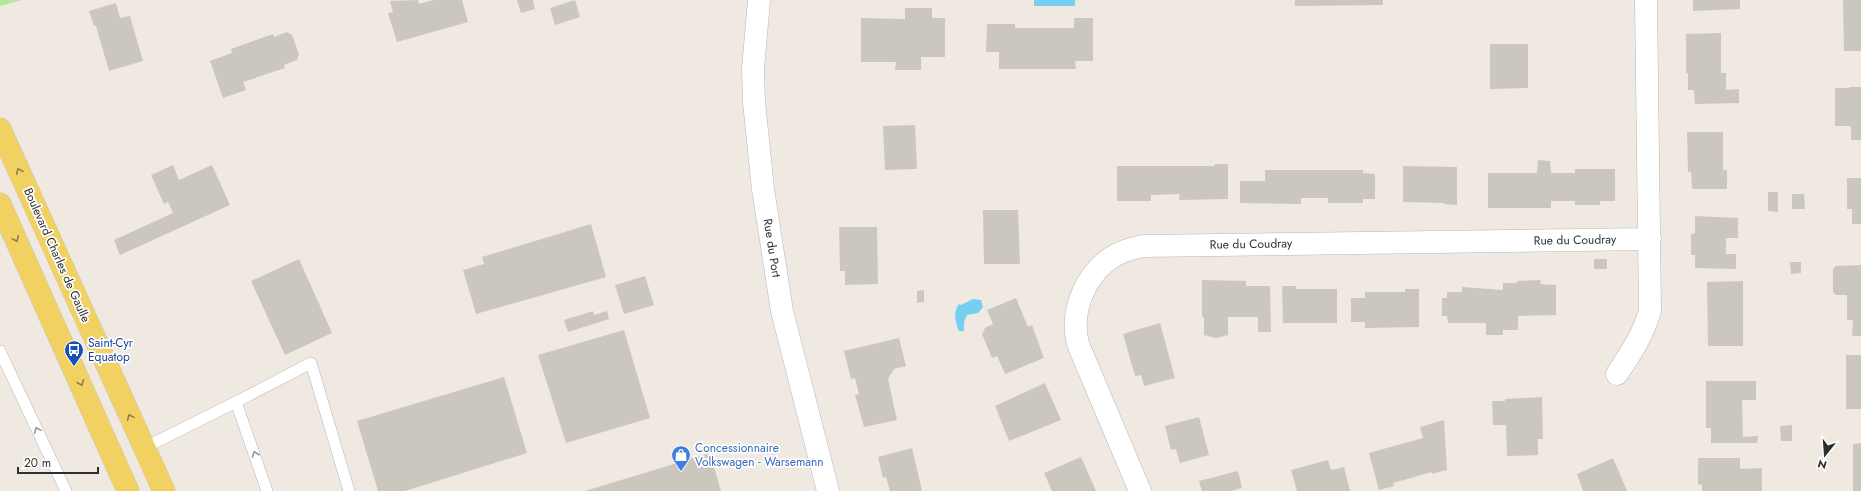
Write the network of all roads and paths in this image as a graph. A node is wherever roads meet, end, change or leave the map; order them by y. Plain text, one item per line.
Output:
1 (759, 0) edge
2 (1646, 0) edge
3 (0, 129) edge
4 (0, 204) edge
5 (1650, 239) junction
6 (0, 351) edge
7 (1616, 374) dead end
8 (236, 402) junction
9 (144, 448) junction
10 (66, 491) edge
11 (128, 491) edge
12 (164, 491) edge
13 (268, 491) edge
14 (349, 491) edge
15 (828, 491) edge
16 (1140, 491) edge

1 - 15 street, Rue du Port
2 - 5 street
9 -> 3 main road, Boulevard Charles de Gaulle
4 -> 11 main road
5 - 7 street
5 - 16 street, Rue du Coudray
10 -> 6 lane
8 - 9 lane
13 -> 8 lane
8 - 14 lane
9 - 12 main road, Boulevard Charles de Gaulle

